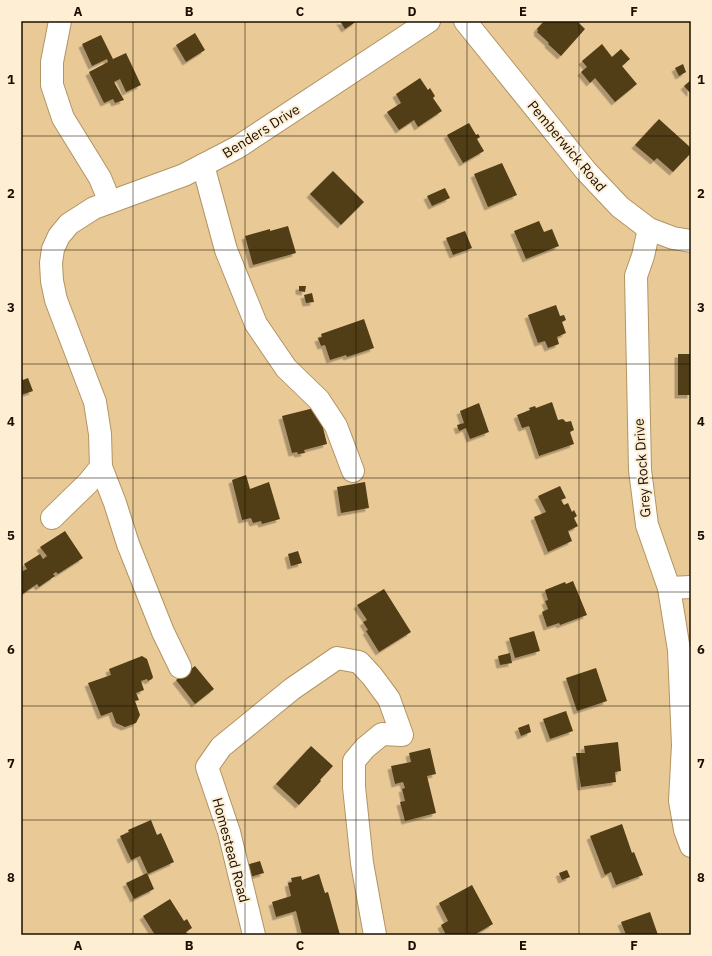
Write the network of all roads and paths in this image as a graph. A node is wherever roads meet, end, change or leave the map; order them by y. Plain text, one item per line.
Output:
1 (60, 21) edge
2 (429, 21) edge
3 (465, 21) edge
4 (203, 165) junction
5 (110, 202) junction
6 (649, 229) junction
7 (691, 241) edge
8 (101, 467) junction
9 (352, 470) dead end
10 (52, 518) dead end
11 (691, 587) edge
12 (669, 588) junction
13 (180, 667) dead end
14 (691, 846) edge
15 (254, 935) edge
16 (375, 935) edge

1 - 5 street
2 - 4 street, Benders Drive
3 - 6 street, Pemberwick Road
4 - 5 street, Benders Drive
4 - 9 street
5 - 8 street, Benders Drive
6 - 7 street, Pemberwick Road
6 - 12 street, Grey Rock Drive
8 - 10 street
8 - 13 street, Benders Drive
11 - 12 street
12 - 14 street, Grey Rock Drive
15 - 16 street, Homestead Road

